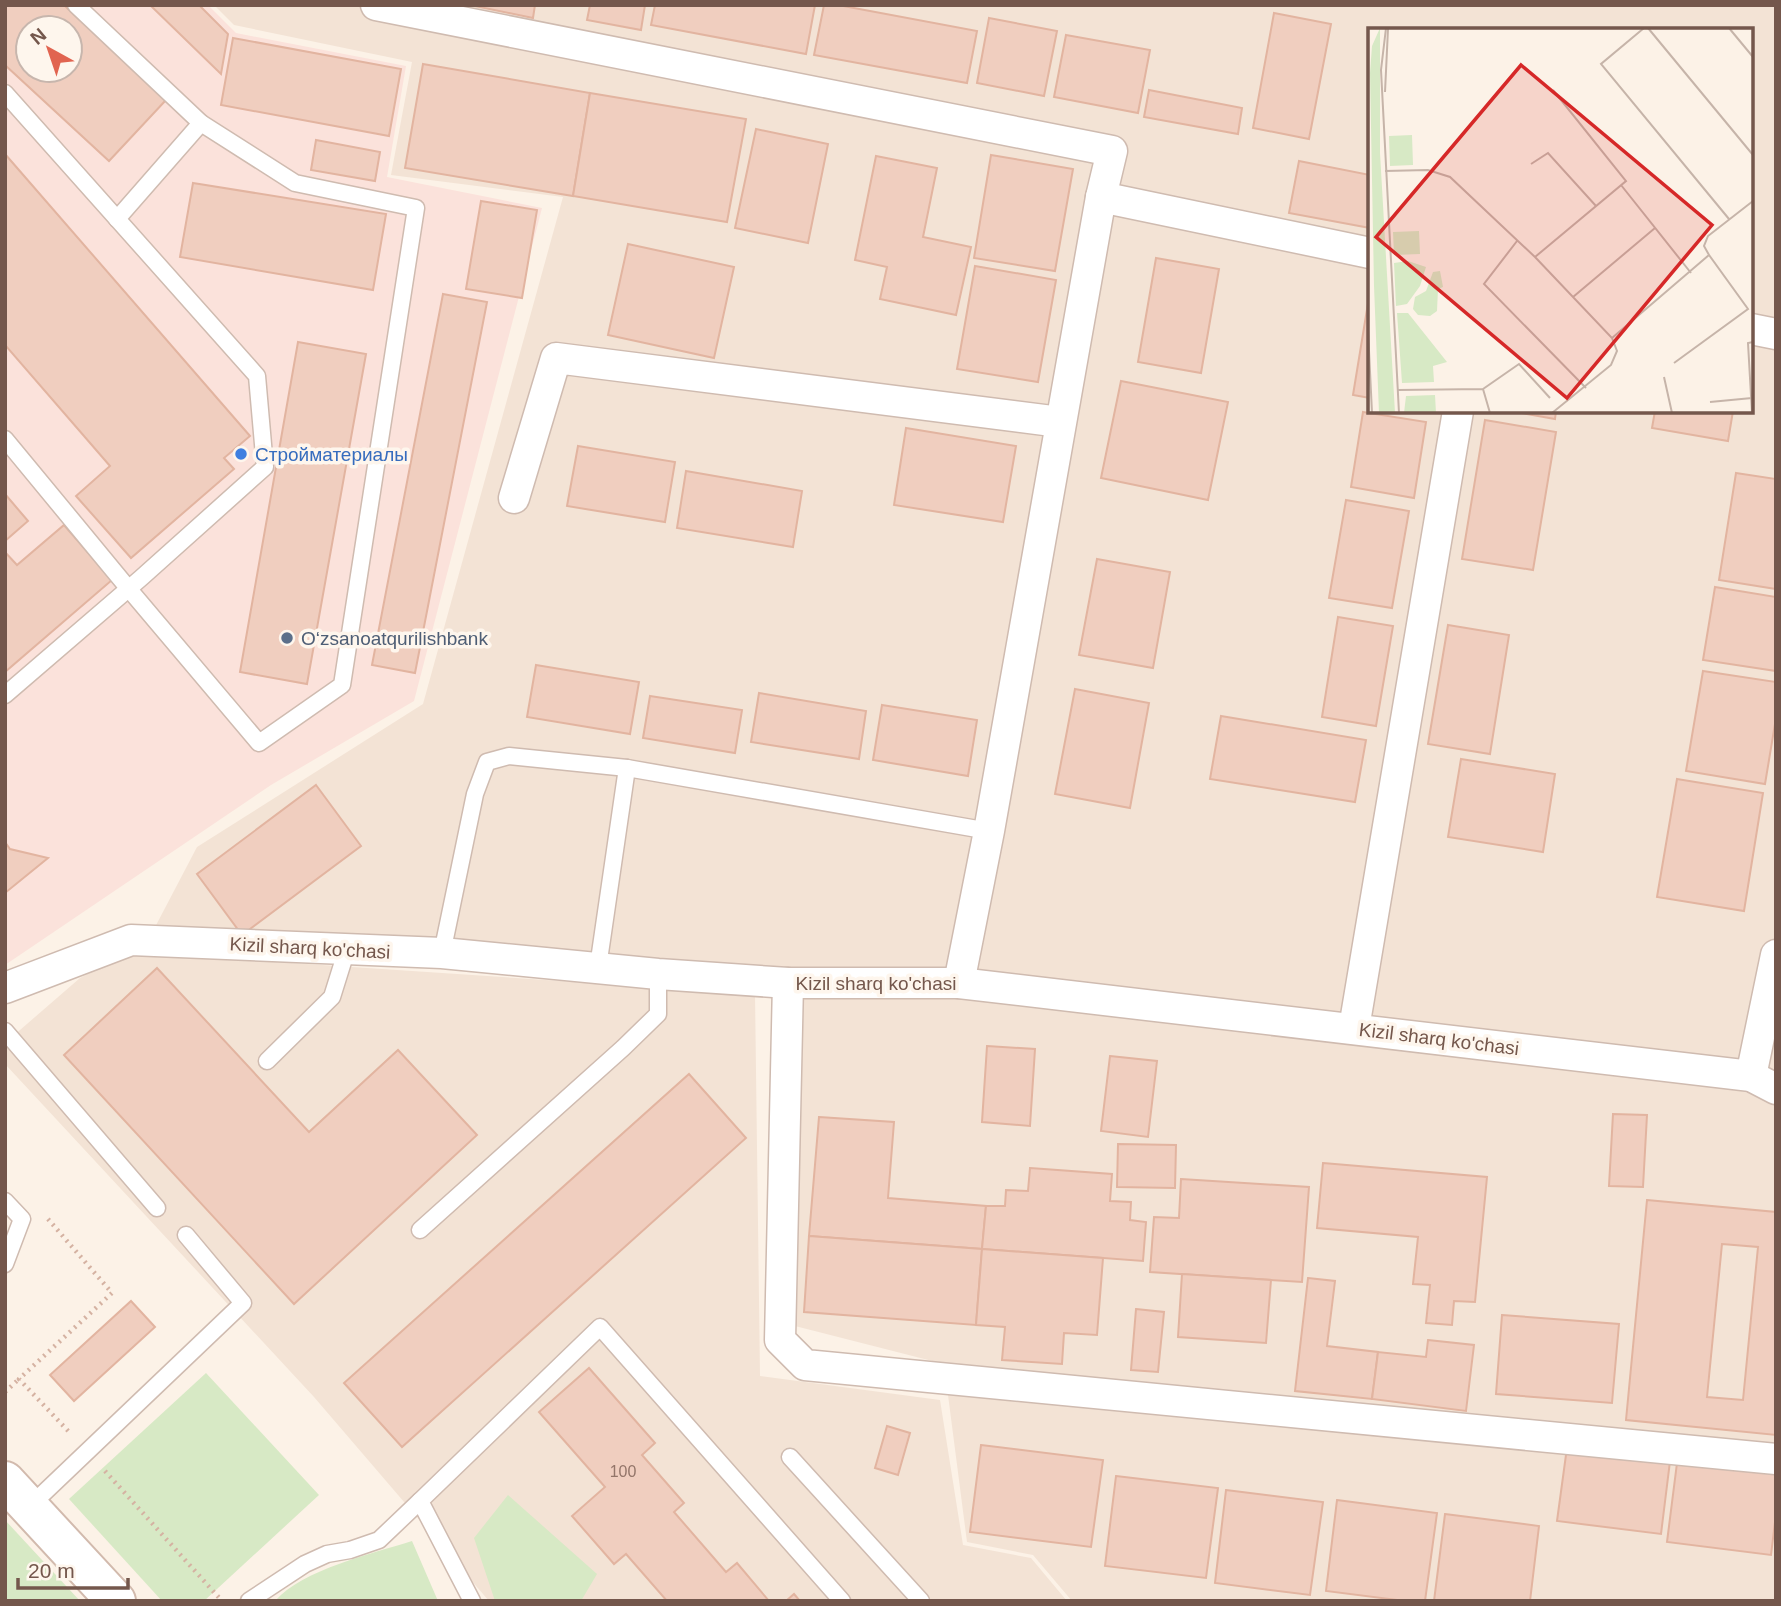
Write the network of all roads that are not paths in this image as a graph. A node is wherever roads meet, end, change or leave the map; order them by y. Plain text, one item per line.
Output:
1 (76, 5) edge
2 (376, 5) edge
3 (5, 93) edge
4 (201, 123) junction
5 (1101, 197) junction
6 (117, 219) junction
7 (1368, 253) edge
8 (1753, 329) edge
9 (1776, 334) edge
10 (1458, 413) edge
11 (1060, 422) junction
12 (5, 439) edge
13 (514, 498) dead end
14 (128, 589) junction
15 (5, 695) edge
16 (627, 768) junction
17 (989, 831) junction
18 (346, 949) junction
19 (442, 953) junction
20 (1776, 955) edge
21 (598, 967) junction
22 (658, 974) junction
23 (788, 983) junction
24 (959, 983) junction
25 (5, 988) edge
26 (1354, 1028) junction
27 (5, 1031) edge
28 (267, 1061) dead end
29 (1763, 1082) edge
30 (5, 1201) edge
31 (157, 1208) dead end
32 (420, 1230) dead end
33 (186, 1235) dead end
34 (5, 1264) edge
35 (790, 1457) dead end
36 (1776, 1459) edge
37 (17, 1494) edge
38 (420, 1502) junction
39 (116, 1601) edge
40 (249, 1601) edge
41 (472, 1601) edge
42 (842, 1601) edge
43 (921, 1601) edge

1 - 4 lane
2 - 5 street
3 - 6 lane
4 - 6 lane
4 - 14 lane
5 - 7 street
5 - 11 street
6 - 14 lane
8 - 9 street
10 - 26 street
11 - 13 street
11 - 17 street
12 - 14 lane
14 - 15 lane
16 - 17 lane
16 - 19 lane
16 - 21 lane
17 - 24 street
18 - 19 street, Kizil sharq ko'chasi
18 - 25 street, Kizil sharq ko'chasi
18 - 28 lane
19 - 21 street, Kizil sharq ko'chasi
20 - 29 street, Kizil sharq ko'chasi
21 - 22 street, Kizil sharq ko'chasi
22 - 23 street, Kizil sharq ko'chasi
22 - 32 lane
23 - 24 street, Kizil sharq ko'chasi
23 - 36 street
24 - 26 street, Kizil sharq ko'chasi
26 - 29 street, Kizil sharq ko'chasi
27 - 31 lane
30 - 34 lane
33 - 37 lane
35 - 43 lane
37 - 39 street
38 - 40 lane
38 - 41 lane
38 - 42 lane

